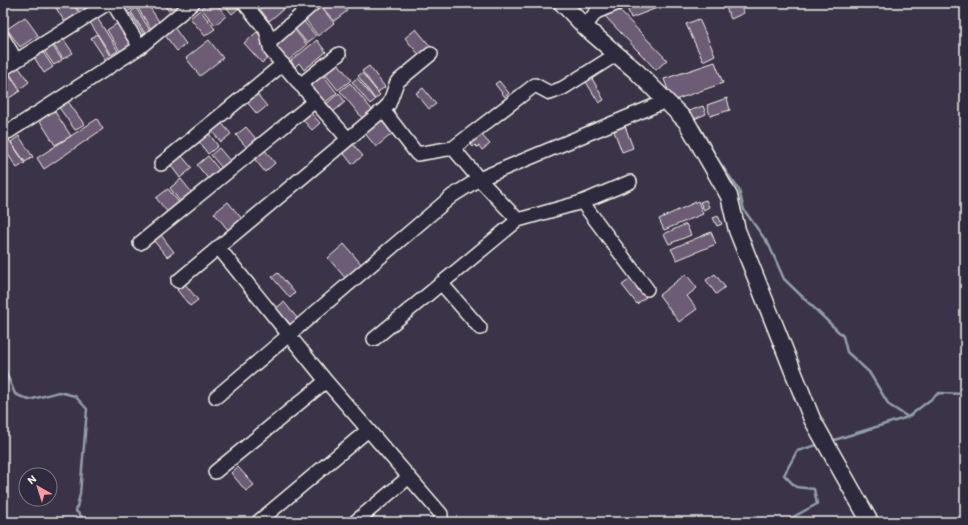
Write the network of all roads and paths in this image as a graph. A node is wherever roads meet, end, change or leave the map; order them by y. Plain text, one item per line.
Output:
1 (108, 3) edge
2 (113, 3) edge
3 (193, 3) edge
4 (244, 3) edge
5 (314, 3) edge
6 (562, 3) edge
7 (618, 3) edge
8 (585, 27) junction
9 (3, 38) edge
10 (269, 43) junction
11 (140, 47) junction
12 (339, 54) dead end
13 (431, 54) dead end
14 (617, 54) junction
15 (16, 60) junction
16 (283, 64) junction
17 (3, 69) edge
18 (300, 85) junction
19 (315, 101) junction
20 (666, 101) junction
21 (383, 110) junction
22 (8, 132) dead end
23 (348, 139) junction
24 (453, 148) junction
25 (161, 164) dead end
26 (479, 179) junction
27 (630, 182) dead end
28 (582, 202) junction
29 (518, 220) junction
30 (140, 243) dead end
31 (218, 247) junction
32 (178, 281) dead end
33 (441, 283) junction
34 (647, 289) dead end
35 (480, 328) dead end
36 (289, 334) junction
37 (374, 339) dead end
38 (326, 381) junction
39 (216, 397) dead end
40 (368, 430) junction
41 (215, 472) dead end
42 (409, 478) junction
43 (258, 522) edge
44 (355, 522) edge
45 (441, 522) edge
46 (870, 522) edge

1 - 15 street
2 - 11 street
3 - 11 street
4 - 10 street
5 - 10 street
6 - 8 main road
7 - 8 street
8 - 14 main road
9 - 15 street
10 - 16 street
11 - 22 street
12 - 18 street
13 - 21 street
14 - 20 main road
14 - 24 street
15 - 17 street
16 - 18 street
16 - 25 street
18 - 19 street
19 - 23 street
19 - 30 street
20 - 26 street
20 - 46 main road
21 - 23 street
21 - 24 street
23 - 31 street
24 - 26 street
26 - 29 street
26 - 36 street
27 - 28 street
28 - 29 street
28 - 34 street
29 - 33 street
31 - 32 street
31 - 36 street
33 - 35 street
33 - 37 street
36 - 38 street
36 - 39 street
38 - 40 street
38 - 41 street
40 - 42 street
40 - 43 street
42 - 44 street
42 - 45 street

